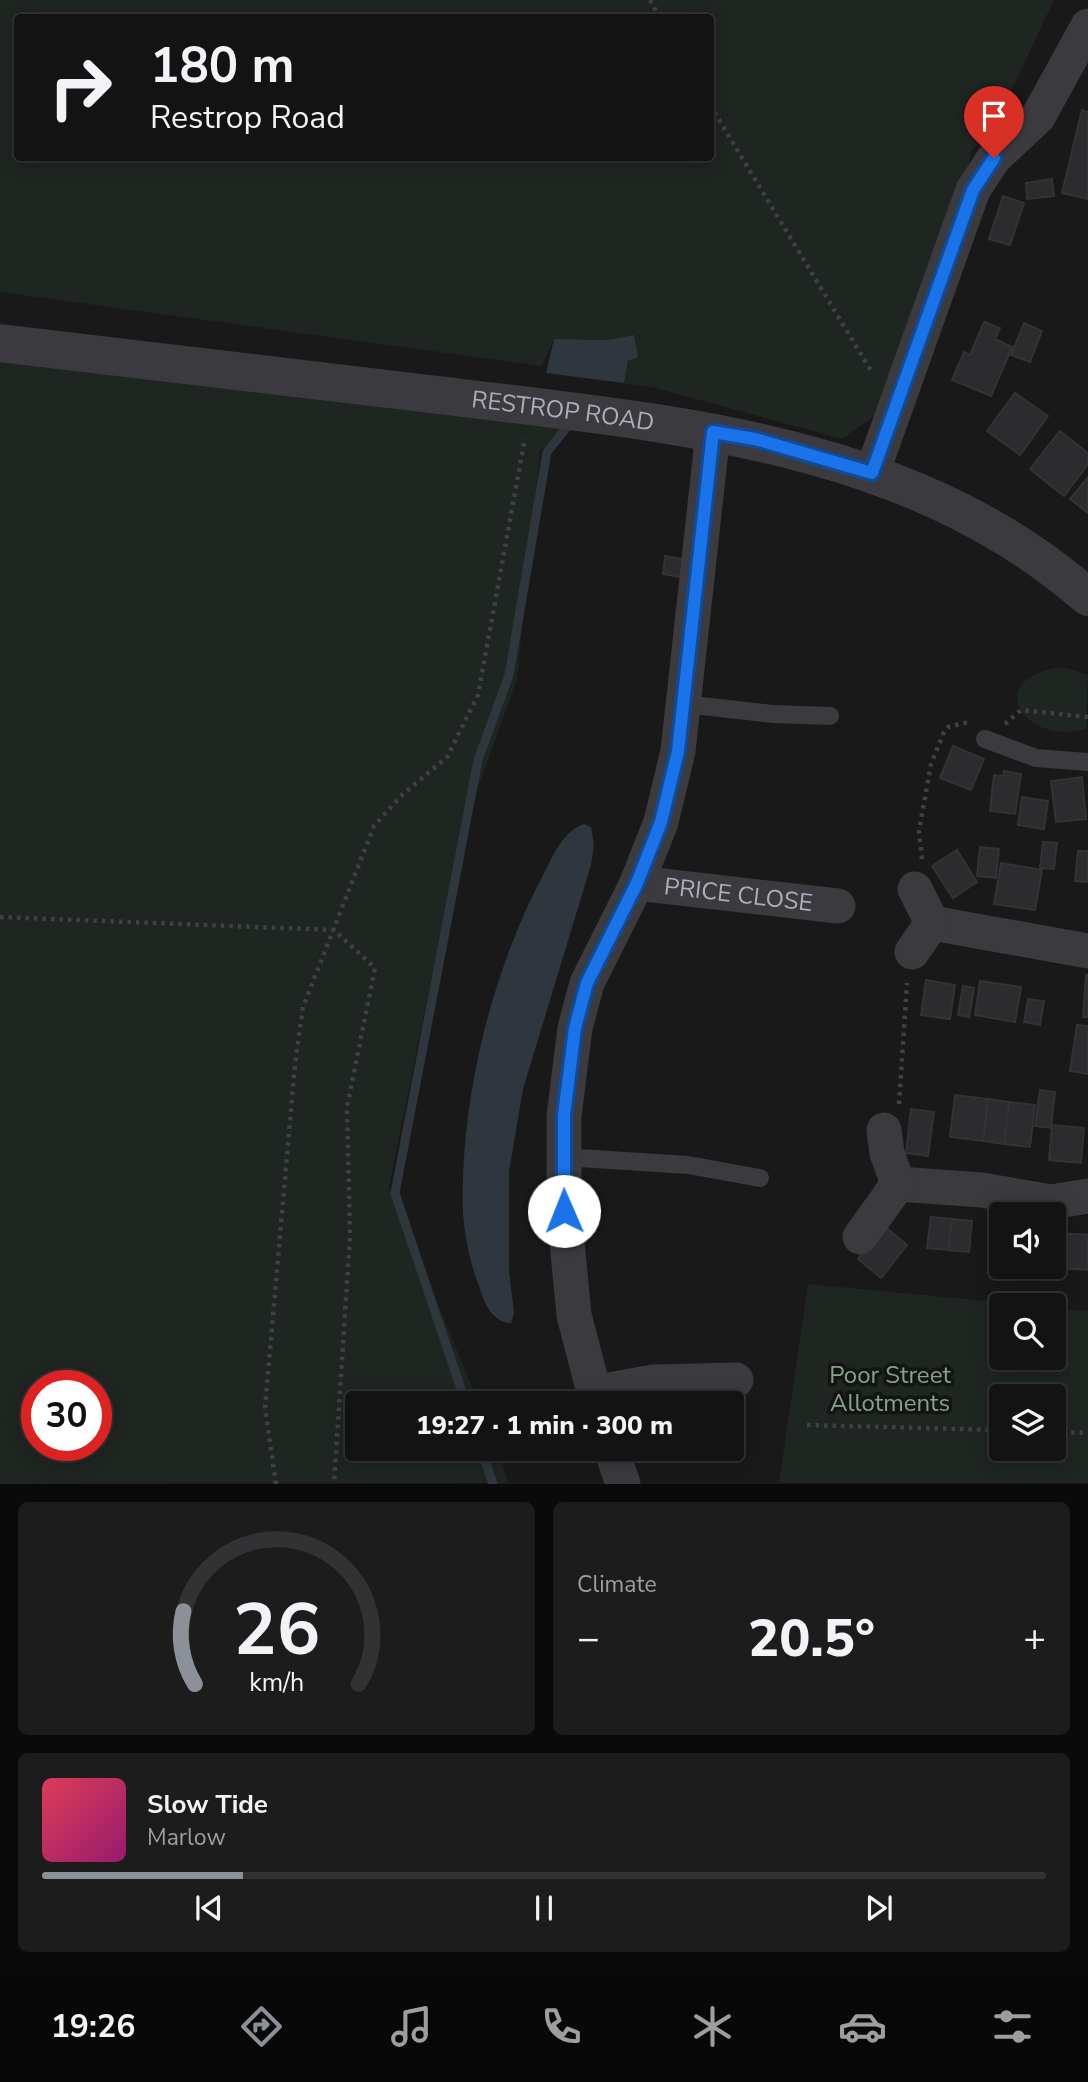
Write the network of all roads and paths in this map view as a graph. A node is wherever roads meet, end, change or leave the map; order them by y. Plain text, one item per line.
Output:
1 (1088, 26) edge
2 (714, 112) edge
3 (0, 343) edge
4 (899, 393) junction
5 (532, 406) junction
6 (713, 432) junction
7 (872, 473) junction
8 (1088, 597) edge
9 (684, 704) junction
10 (830, 716) dead end
11 (1088, 717) edge
12 (972, 721) dead end
13 (1005, 728) dead end
14 (985, 739) dead end
15 (1088, 762) edge
16 (637, 883) junction
17 (915, 888) joint
18 (838, 906) dead end
19 (0, 917) edge
20 (932, 923) junction
21 (334, 930) junction
22 (1088, 951) edge
23 (912, 952) joint
24 (884, 1130) joint
25 (563, 1157) junction
26 (760, 1178) dead end
27 (898, 1184) junction
28 (1088, 1196) edge
29 (860, 1237) dead end
30 (736, 1380) dead end
31 (593, 1391) edge
32 (620, 1391) edge
33 (807, 1425) dead end
34 (989, 1430) edge
35 (1066, 1432) edge
36 (1088, 1433) edge
37 (615, 1461) edge
38 (276, 1483) edge
39 (334, 1483) edge
40 (623, 1483) edge

1 - 4 street
2 - 4 path
3 - 5 street, RESTROP ROAD
4 - 7 street
5 - 6 street, RESTROP ROAD
5 - 21 path
6 - 7 street, RESTROP ROAD
6 - 9 street
7 - 8 street, RESTROP ROAD
9 - 10 lane
9 - 16 street
11 - 13 path
12 - 17 path
14 - 15 lane
16 - 18 street, PRICE CLOSE
16 - 25 street
17 - 20 street
19 - 21 path
20 - 22 street
20 - 23 street
21 - 38 path
21 - 39 path
23 - 24 path
24 - 27 street
25 - 26 lane
25 - 31 street
27 - 28 street
27 - 29 street
30 - 32 street
33 - 34 path
35 - 36 path
37 - 40 street

